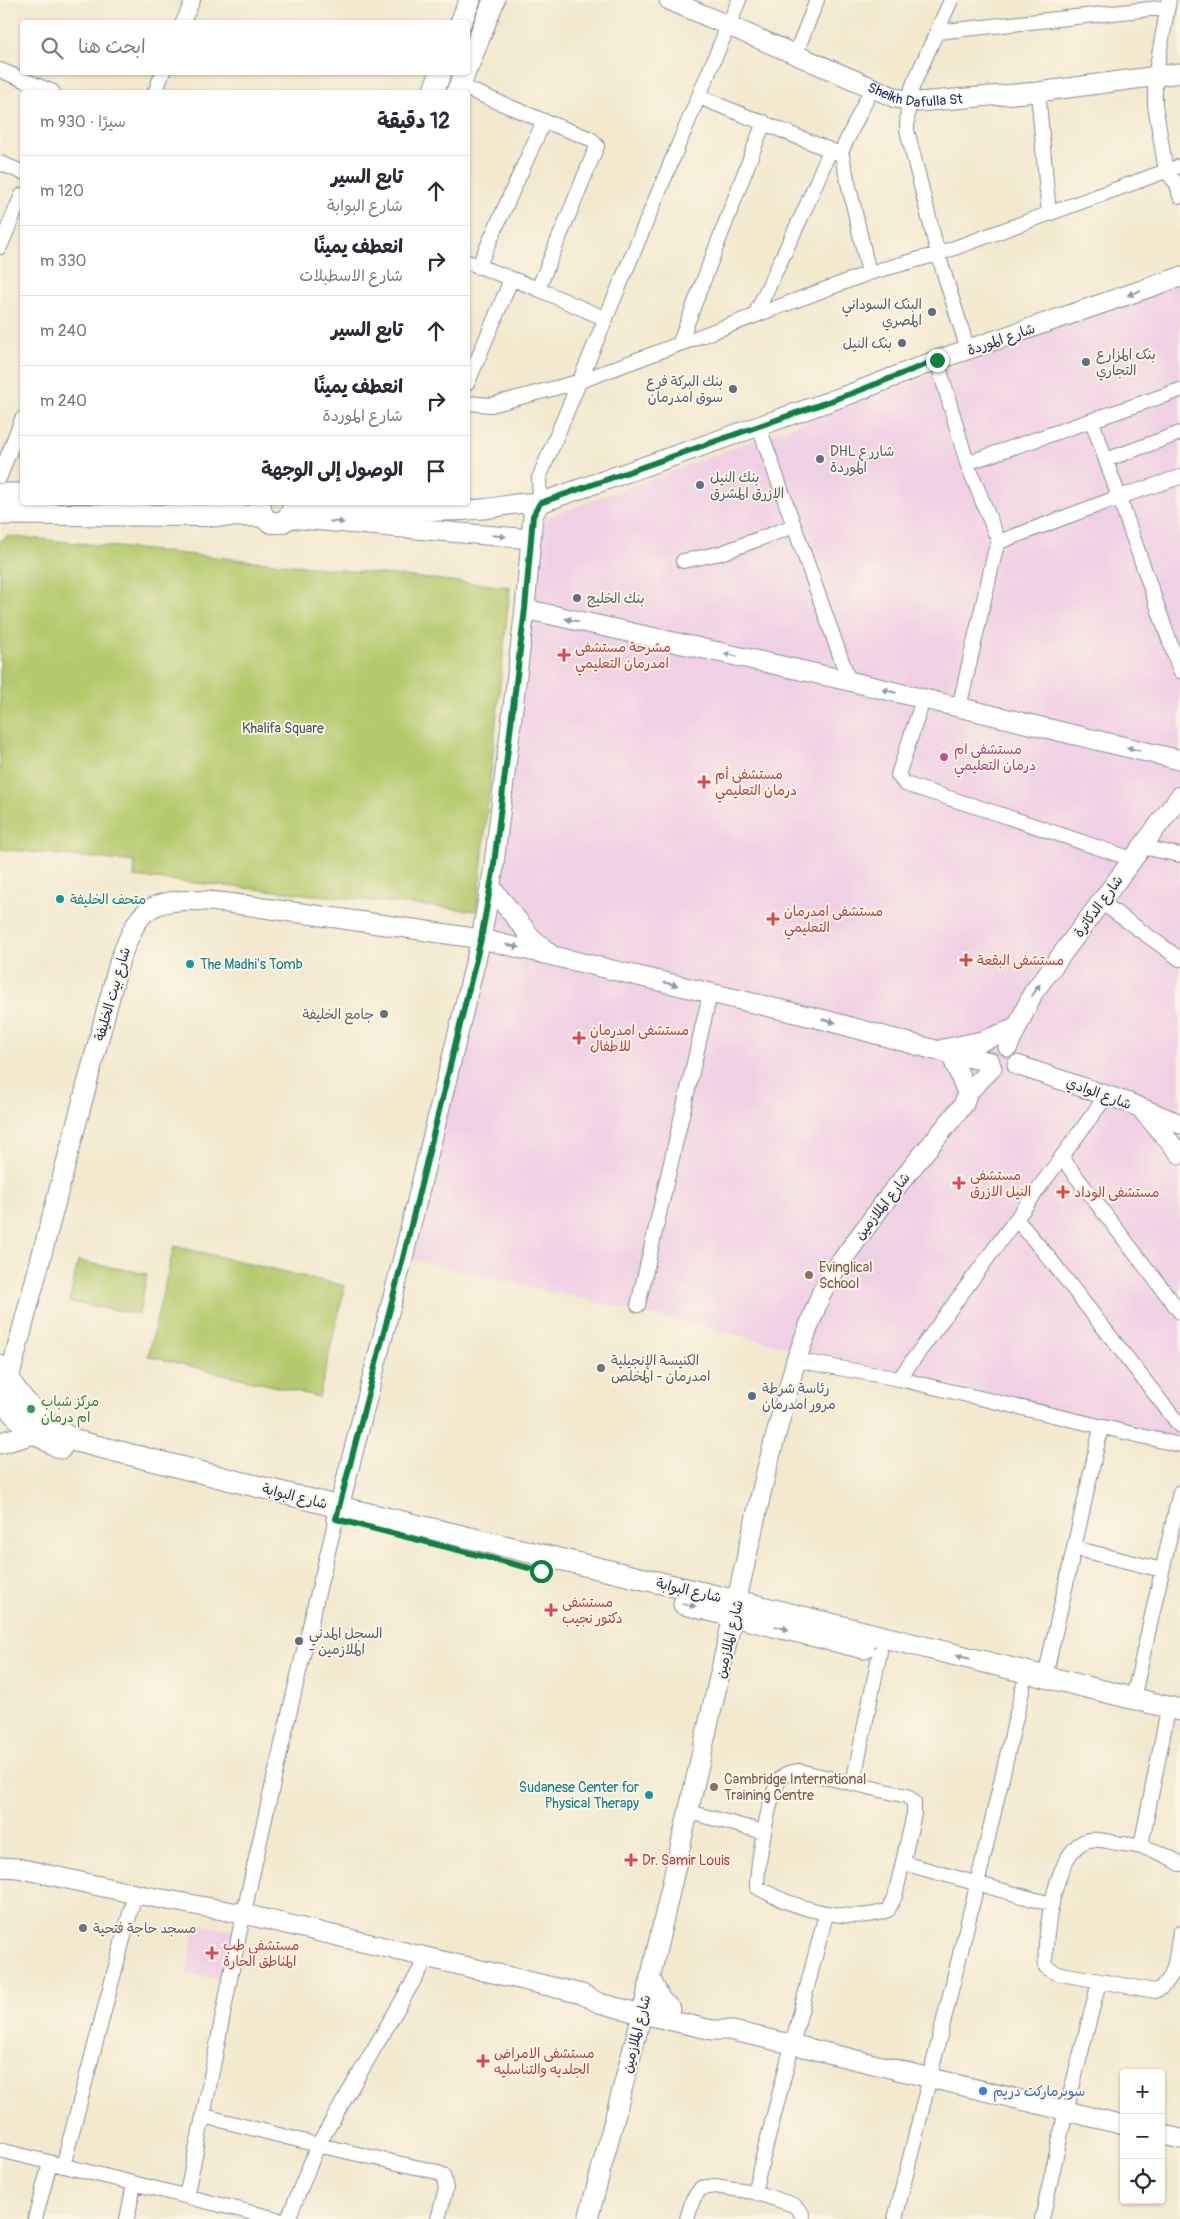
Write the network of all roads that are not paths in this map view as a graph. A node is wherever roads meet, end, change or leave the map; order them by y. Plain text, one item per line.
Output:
1 (193, 0) edge
2 (470, 0) edge
3 (494, 0) edge
4 (669, 0) edge
5 (739, 0) edge
6 (816, 0) edge
7 (951, 0) edge
8 (1168, 4) edge
9 (184, 20) edge
10 (462, 20) edge
11 (728, 26) junction
12 (937, 32) junction
13 (795, 55) junction
14 (470, 59) edge
15 (0, 70) edge
16 (1180, 73) edge
17 (162, 75) edge
18 (440, 75) edge
19 (1155, 78) junction
20 (462, 79) edge
21 (872, 88) junction
22 (48, 90) edge
23 (156, 90) edge
24 (434, 90) edge
25 (1038, 92) junction
26 (699, 97) junction
27 (908, 101) junction
28 (544, 121) junction
29 (764, 122) junction
30 (836, 151) junction
31 (0, 163) edge
32 (1180, 166) edge
33 (20, 171) edge
34 (1166, 171) junction
35 (1180, 196) edge
36 (20, 200) edge
37 (1049, 214) junction
38 (0, 247) edge
39 (938, 254) junction
40 (473, 264) edge
41 (868, 273) junction
42 (1180, 277) edge
43 (511, 280) junction
44 (538, 289) junction
45 (756, 315) junction
46 (606, 319) junction
47 (680, 342) junction
48 (968, 350) junction
49 (937, 360) junction
50 (470, 377) edge
51 (578, 382) junction
52 (1180, 390) edge
53 (470, 403) edge
54 (1092, 421) junction
55 (20, 422) edge
56 (759, 426) junction
57 (1180, 433) edge
58 (5, 447) edge
59 (1106, 460) junction
60 (967, 463) junction
61 (0, 476) edge
62 (1180, 477) edge
63 (0, 494) edge
64 (20, 494) edge
65 (1119, 498) junction
66 (540, 503) junction
67 (344, 505) edge
68 (261, 509) edge
69 (291, 510) edge
70 (0, 514) edge
71 (794, 526) junction
72 (531, 539) junction
73 (999, 542) junction
74 (683, 561) dead end
75 (525, 609) junction
76 (1180, 671) edge
77 (849, 681) junction
78 (924, 700) junction
79 (959, 708) junction
80 (1180, 760) edge
81 (1180, 796) edge
82 (1137, 853) junction
83 (1180, 854) edge
84 (491, 887) junction
85 (1101, 902) junction
86 (481, 939) junction
87 (552, 956) junction
88 (1180, 959) edge
89 (710, 994) junction
90 (1016, 1028) junction
91 (1008, 1047) junction
92 (943, 1052) junction
93 (1017, 1065) junction
94 (994, 1068) junction
95 (1107, 1095) junction
96 (965, 1098) junction
97 (1140, 1108) junction
98 (1178, 1125) edge
99 (1180, 1154) edge
100 (1062, 1158) junction
101 (1017, 1220) junction
102 (638, 1305) dead end
103 (1180, 1312) edge
104 (796, 1360) junction
105 (899, 1379) junction
106 (2, 1391) edge
107 (1180, 1426) edge
108 (1101, 1428) junction
109 (35, 1433) junction
110 (0, 1443) edge
111 (1180, 1445) edge
112 (1180, 1492) edge
113 (338, 1513) junction
114 (1074, 1548) junction
115 (1162, 1570) junction
116 (736, 1609) junction
117 (880, 1652) junction
118 (1045, 1677) junction
119 (1024, 1687) junction
120 (1133, 1699) junction
121 (1176, 1718) edge
122 (853, 1783) junction
123 (689, 1812) junction
124 (764, 1832) junction
125 (1141, 1846) junction
126 (0, 1859) edge
127 (903, 1863) junction
128 (1180, 1864) edge
129 (9, 1868) edge
130 (977, 1885) junction
131 (135, 1894) junction
132 (1051, 1904) junction
133 (244, 1914) junction
134 (826, 1914) junction
135 (1180, 1932) edge
136 (428, 1956) junction
137 (650, 1977) junction
138 (1099, 1982) junction
139 (643, 2008) junction
140 (671, 2009) junction
141 (728, 2030) junction
142 (791, 2044) junction
143 (929, 2079) junction
144 (1066, 2111) junction
145 (204, 2116) junction
146 (1120, 2124) edge
147 (1165, 2135) edge
148 (1180, 2139) edge
149 (318, 2145) junction
150 (0, 2150) edge
151 (56, 2165) junction
152 (134, 2184) junction
153 (754, 2192) junction
154 (186, 2196) junction
155 (35, 2219) edge
156 (127, 2219) edge
157 (277, 2219) edge
158 (288, 2219) edge
159 (438, 2219) edge
160 (588, 2219) edge
161 (687, 2219) edge
162 (803, 2219) edge
163 (895, 2219) edge
164 (1042, 2219) edge

1 - 9 street
2 - 10 main road
3 - 14 main road
4 - 11 street, Sheikh Dafulla St
5 - 11 street
6 - 13 street
7 - 12 street
8 - 12 street
8 - 19 street
11 - 13 street, Sheikh Dafulla St
11 - 26 street
12 - 27 street
13 - 21 street, Sheikh Dafulla St
15 - 22 street
16 - 19 street, Sheikh Dafulla St
17 - 23 street
18 - 24 main road
19 - 25 street, Sheikh Dafulla St
19 - 34 street
20 - 28 street
21 - 27 street, Sheikh Dafulla St
21 - 30 street
25 - 27 street, Sheikh Dafulla St
25 - 37 street
26 - 29 street
26 - 46 street
27 - 39 street
28 - 40 street
28 - 44 street
29 - 30 street
29 - 47 street
30 - 41 street
30 - 45 street
31 - 33 street
32 - 34 street
34 - 35 street
34 - 37 street
36 - 38 street
37 - 39 street
39 - 41 street
39 - 48 street
40 - 43 street
41 - 45 street
42 -> 48 street, شارع الموردة
43 - 44 street
43 - 50 street
44 - 46 street
45 - 47 street
46 - 51 street
47 - 51 street
48 - 49 street, شارع الموردة
49 - 56 street, شارع الموردة
49 - 60 street
51 - 53 street
51 - 66 street
52 - 54 street
54 - 59 street
54 - 60 street
55 - 58 street
56 - 66 street, شارع الموردة
56 - 71 street
57 - 59 street
58 - 61 street
59 - 65 street
60 - 73 street
62 - 65 street
63 - 64 main road
65 - 73 street
65 - 76 street
66 - 67 street
66 - 72 street
68 - 69 main road
68 - 70 main road
69 -> 72 street
71 - 74 street
71 - 77 street
72 - 75 street
73 - 79 street
77 -> 75 street
75 - 84 street
78 -> 77 street
78 - 79 street
78 - 82 street
80 -> 79 street
81 - 82 street, شارع الدكاترة
82 - 83 street
82 - 85 street, شارع الدكاترة
84 - 86 street
84 - 87 street
85 - 88 street
90 -> 85 street, شارع الدكاترة
86 -> 87 street, شارع بيت الخليفة
86 - 106 street, شارع بيت الخليفة
86 - 113 street
87 -> 89 street, شارع بيت الخليفة
89 -> 92 street, شارع بيت الخليفة
89 - 102 street
90 - 91 street, شارع الدكاترة
90 - 92 street
91 - 93 street
91 - 94 street
92 - 94 street, شارع بيت الخليفة
92 - 96 street
93 - 94 street
93 - 95 street, شارع الوادي
94 - 96 street, شارع الملازمين
95 - 97 street, شارع الوادي
95 - 100 street
96 - 104 street, شارع الملازمين
97 - 98 street, شارع الوادي
97 - 99 street
100 - 101 street
100 - 103 street
101 - 105 street
101 - 107 street
104 - 105 street
104 - 116 street, شارع الملازمين
105 - 108 street
106 - 109 main road, شارع البوابة
106 - 113 main road, شارع البوابة
108 - 111 street
108 - 114 street
109 - 110 main road
109 - 113 main road, شارع البوابة
112 - 115 street
113 - 116 main road, شارع البوابة
113 - 133 street
114 - 115 street
114 - 118 street
115 - 120 street
116 -> 117 main road
118 -> 116 main road
116 - 123 street, شارع الملازمين
117 - 119 main road
117 - 122 street
118 - 120 main road
119 - 121 main road
119 - 130 street
120 - 121 main road
121 - 125 street
122 - 124 street
122 - 127 street
123 - 124 street
123 - 137 street, شارع الملازمين
124 - 134 street
125 - 128 street
125 - 132 street
126 - 129 street
127 - 130 street
127 - 134 street
129 - 131 street
130 - 132 street
130 - 143 street
131 - 133 street
131 - 151 street
132 - 138 street
133 - 136 street
133 - 145 street
134 - 142 street
135 - 138 street
136 - 139 street
136 - 149 street
137 - 139 street, شارع الملازمين
137 - 140 street
138 - 144 street
139 - 140 street
139 - 141 street
139 - 160 street, شارع الملازمين
140 - 141 street
141 - 142 street
142 - 143 street
142 - 153 street
143 - 144 street
143 - 163 street
144 - 146 street
144 - 164 street
145 - 149 street
145 - 154 street
147 - 148 street
149 - 158 street
149 - 159 street
150 - 151 street
151 - 152 street
151 - 155 street
152 - 154 street
152 - 156 street
153 - 161 street
153 - 162 street
154 - 157 street

